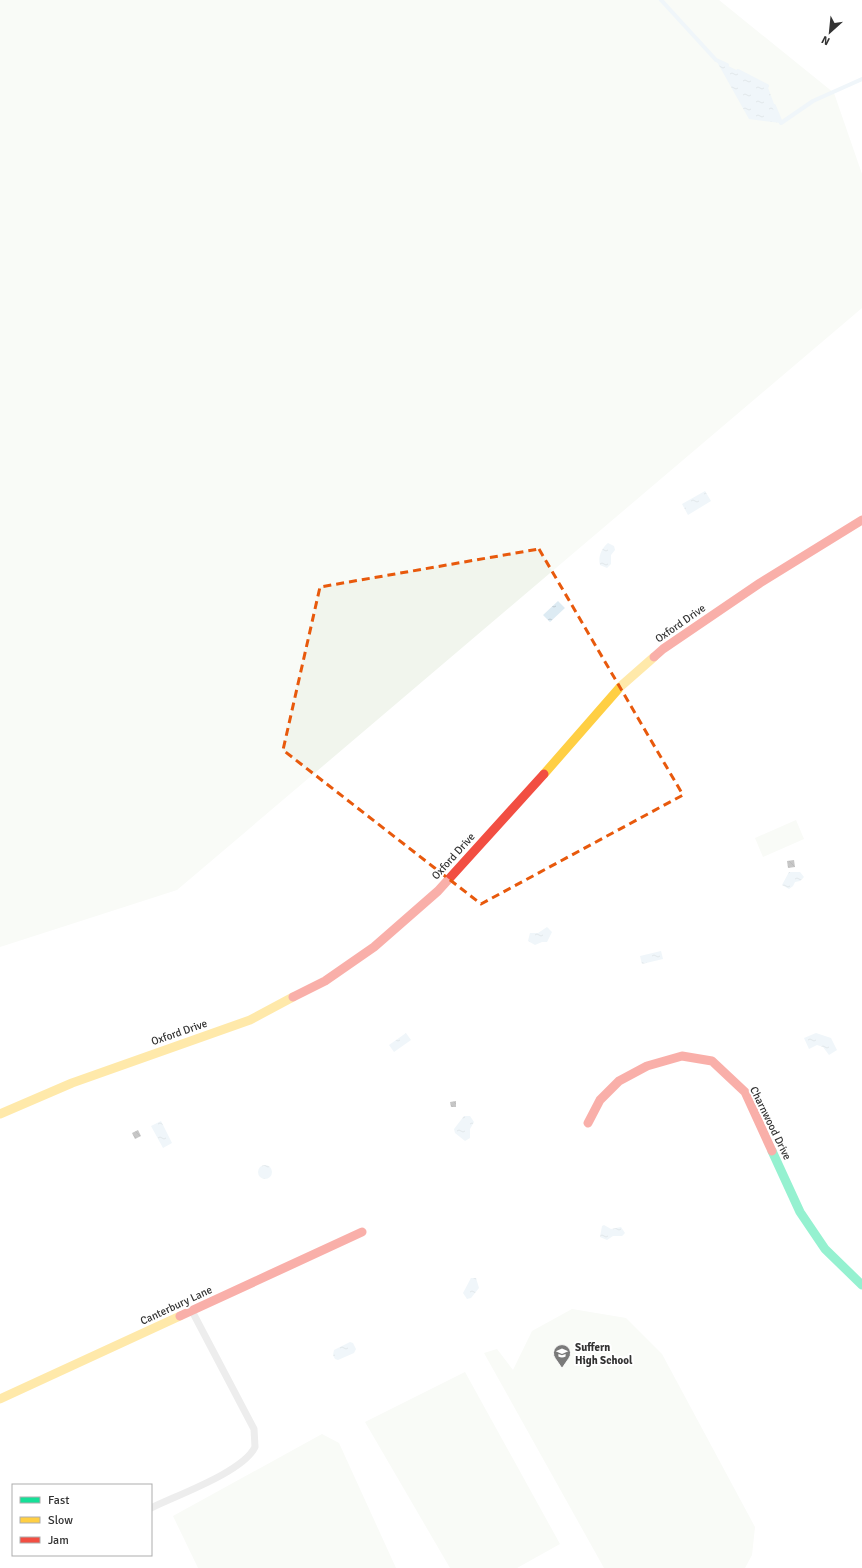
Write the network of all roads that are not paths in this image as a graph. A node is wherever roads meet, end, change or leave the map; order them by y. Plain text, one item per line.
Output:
1 (862, 520) edge
2 (0, 1114) edge
3 (588, 1123) dead end
4 (362, 1232) dead end
5 (862, 1285) edge
6 (192, 1310) junction
7 (0, 1399) edge
8 (152, 1508) edge

1 - 2 street, Oxford Drive
3 - 5 street, Charnwood Drive
4 - 6 street, Canterbury Lane
6 - 7 street, Canterbury Lane
6 - 8 lane

